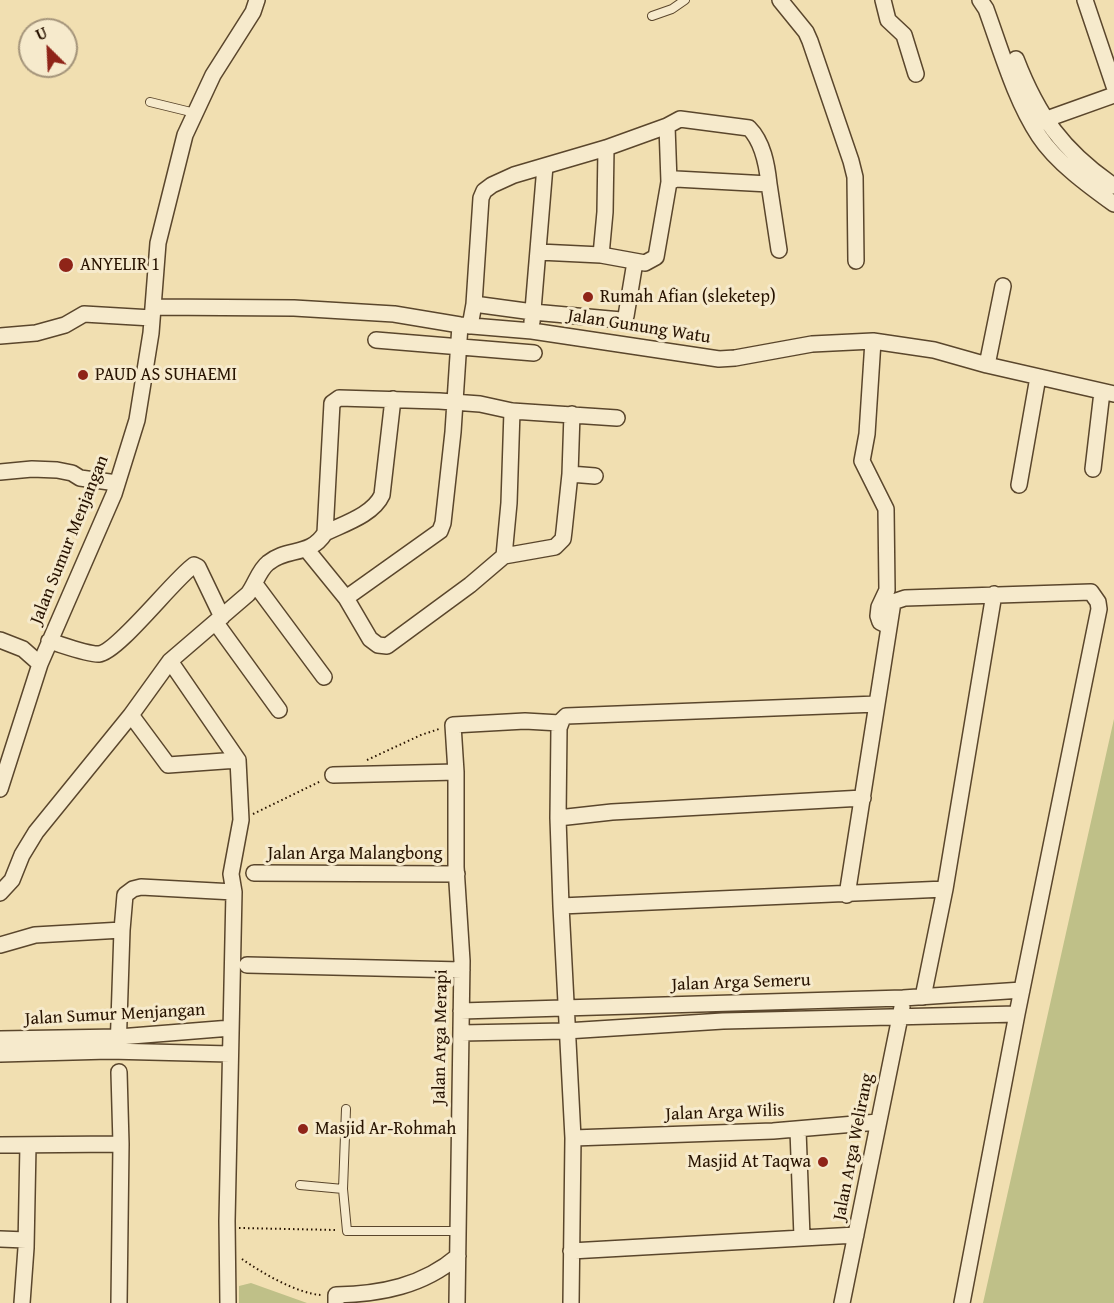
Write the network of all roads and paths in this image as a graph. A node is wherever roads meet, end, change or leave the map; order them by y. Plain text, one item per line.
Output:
1 (257, 0) edge
2 (685, 0) edge
3 (780, 0) edge
4 (883, 0) edge
5 (980, 0) edge
6 (993, 0) edge
7 (1085, 0) edge
8 (652, 16) dead end
9 (1110, 60) edge
10 (916, 74) dead end
11 (1114, 86) edge
12 (1114, 95) edge
13 (150, 102) dead end
14 (195, 113) junction
15 (1044, 120) junction
16 (667, 126) junction
17 (606, 148) junction
18 (545, 166) junction
19 (669, 182) junction
20 (769, 184) junction
21 (1114, 186) edge
22 (1114, 204) edge
23 (779, 250) dead end
24 (539, 252) junction
25 (601, 255) junction
26 (856, 261) dead end
27 (635, 262) junction
28 (1003, 286) dead end
29 (474, 304) junction
30 (152, 312) junction
31 (533, 312) junction
32 (465, 325) junction
33 (532, 331) junction
34 (0, 336) edge
35 (376, 340) dead end
36 (873, 341) junction
37 (459, 346) junction
38 (534, 353) dead end
39 (987, 365) junction
40 (1038, 377) junction
41 (1108, 393) edge
42 (393, 399) junction
43 (454, 402) junction
44 (512, 411) junction
45 (572, 414) junction
46 (616, 418) dead end
47 (1093, 469) dead end
48 (0, 472) edge
49 (570, 474) junction
50 (595, 476) dead end
51 (117, 483) junction
52 (1019, 485) dead end
53 (325, 533) junction
54 (307, 550) junction
55 (504, 556) junction
56 (255, 584) junction
57 (994, 594) junction
58 (346, 598) junction
59 (219, 620) junction
60 (888, 626) junction
61 (0, 640) edge
62 (49, 642) junction
63 (170, 662) junction
64 (40, 664) junction
65 (324, 677) dead end
66 (877, 704) junction
67 (279, 710) dead end
68 (131, 715) junction
69 (560, 723) junction
70 (238, 760) junction
71 (456, 772) junction
72 (333, 775) dead end
73 (0, 789) edge
74 (863, 798) junction
75 (558, 818) junction
76 (254, 873) dead end
77 (457, 874) junction
78 (945, 889) junction
79 (234, 892) junction
80 (0, 893) edge
81 (847, 895) junction
82 (561, 906) junction
83 (122, 930) junction
84 (0, 945) edge
85 (247, 965) dead end
86 (462, 970) junction
87 (1022, 990) junction
88 (923, 997) junction
89 (903, 998) junction
90 (566, 1008) junction
91 (461, 1011) junction
92 (1017, 1014) junction
93 (900, 1016) junction
94 (231, 1028) junction
95 (566, 1031) junction
96 (461, 1033) junction
97 (0, 1039) edge
98 (119, 1044) junction
99 (0, 1054) edge
100 (230, 1054) junction
101 (119, 1072) dead end
102 (346, 1109) dead end
103 (878, 1122) junction
104 (798, 1130) junction
105 (573, 1138) junction
106 (121, 1144) junction
107 (0, 1145) edge
108 (28, 1145) junction
109 (300, 1185) dead end
110 (343, 1190) junction
111 (228, 1228) junction
112 (347, 1231) junction
113 (459, 1231) junction
114 (856, 1235) junction
115 (802, 1237) junction
116 (0, 1239) edge
117 (26, 1240) junction
118 (228, 1249) junction
119 (571, 1251) junction
120 (458, 1256) junction
121 (336, 1299) edge
122 (360, 1299) edge
123 (22, 1303) edge
124 (119, 1303) edge
125 (228, 1303) edge
126 (457, 1303) edge
127 (571, 1303) edge
128 (842, 1303) edge
129 (962, 1303) edge

1 - 14 street, Jalan Sumur Menjangan
2 - 8 lane
3 - 26 street
4 - 10 street
5 - 22 street
6 - 15 street
7 - 9 street
9 - 11 street
12 - 15 street
13 - 14 lane
14 - 30 street, Jalan Sumur Menjangan
15 - 21 street
16 - 17 street
16 - 19 street
16 - 20 street
17 - 18 street
17 - 25 street
18 - 24 street
18 - 29 street
19 - 20 street
19 - 27 street
20 - 23 street
24 - 25 street
24 - 31 street
25 - 27 street
27 - 31 street
28 - 39 street
29 - 31 street
29 - 32 street
30 - 32 street, Jalan Gunung Watu
30 - 34 street, Jalan Gunung Watu
30 - 51 street, Jalan Sumur Menjangan
31 - 33 street
32 - 33 street, Jalan Gunung Watu
32 - 37 street
33 - 36 street, Jalan Gunung Watu
35 - 37 street
36 - 39 street, Jalan Gunung Watu
36 - 60 street
37 - 38 street
37 - 43 street
39 - 40 street, Jalan Gunung Watu
40 - 41 street, Jalan Gunung Watu
40 - 52 street
41 - 47 street
42 - 43 street
42 - 53 street
42 - 53 street
43 - 44 street
43 - 58 street
44 - 45 street
44 - 55 street
45 - 46 street
45 - 49 street
48 - 51 street
49 - 50 street
49 - 55 street
51 - 62 street, Jalan Sumur Menjangan
53 - 54 street
54 - 56 street
54 - 58 street
55 - 58 street
56 - 59 street
56 - 65 street
57 - 60 street
57 - 78 street
57 - 87 street
59 - 62 street
59 - 63 street
59 - 67 street
60 - 66 street
61 - 64 street
62 - 64 street, Jalan Sumur Menjangan
63 - 68 street
63 - 70 street
64 - 73 street, Jalan Sumur Menjangan
66 - 69 street
66 - 74 street
68 - 70 street
68 - 80 street
69 - 71 street, Jalan Arga Merapi
69 - 75 street
70 - 79 street
71 - 72 street
71 - 77 street, Jalan Arga Merapi
74 - 75 street
74 - 81 street
75 - 82 street
76 - 77 street, Jalan Arga Malangbong
77 - 86 street, Jalan Arga Merapi
78 - 81 street
78 - 88 street
79 - 83 street
79 - 94 street
81 - 82 street
82 - 90 street
83 - 84 street
83 - 98 street
85 - 86 street
86 - 91 street, Jalan Arga Merapi
87 - 88 street, Jalan Arga Semeru
87 - 92 street
88 - 89 street, Jalan Arga Semeru
89 - 90 street, Jalan Arga Semeru
89 - 93 street, Jalan Arga Welirang
90 - 91 street, Jalan Arga Semeru
90 - 95 street
91 - 96 street, Jalan Arga Merapi
92 - 93 street, Jalan Arga Semeru
92 - 129 street
93 - 95 street, Jalan Arga Semeru
93 - 103 street, Jalan Arga Welirang
94 - 98 street, Jalan Sumur Menjangan
94 - 100 street
95 - 96 street, Jalan Arga Semeru
95 - 105 street
96 - 113 street, Jalan Arga Merapi
97 - 98 street, Jalan Sumur Menjangan
98 - 99 street
98 - 100 street
100 - 111 street
101 - 106 street
102 - 110 lane
103 - 104 street, Jalan Arga Wilis
103 - 114 street, Jalan Arga Welirang
104 - 105 street, Jalan Arga Wilis
104 - 115 street
105 - 119 street
106 - 108 street
106 - 124 street
107 - 108 street
108 - 117 street
109 - 110 lane
110 - 112 lane
111 - 112 path
111 - 118 street
112 - 113 lane
113 - 120 street, Jalan Arga Merapi
114 - 115 street
114 - 128 street, Jalan Arga Welirang
115 - 119 street
116 - 117 street
117 - 123 street
118 - 121 path
118 - 125 street
119 - 127 street
120 - 122 street
120 - 126 street, Jalan Arga Merapi
121 - 122 street

